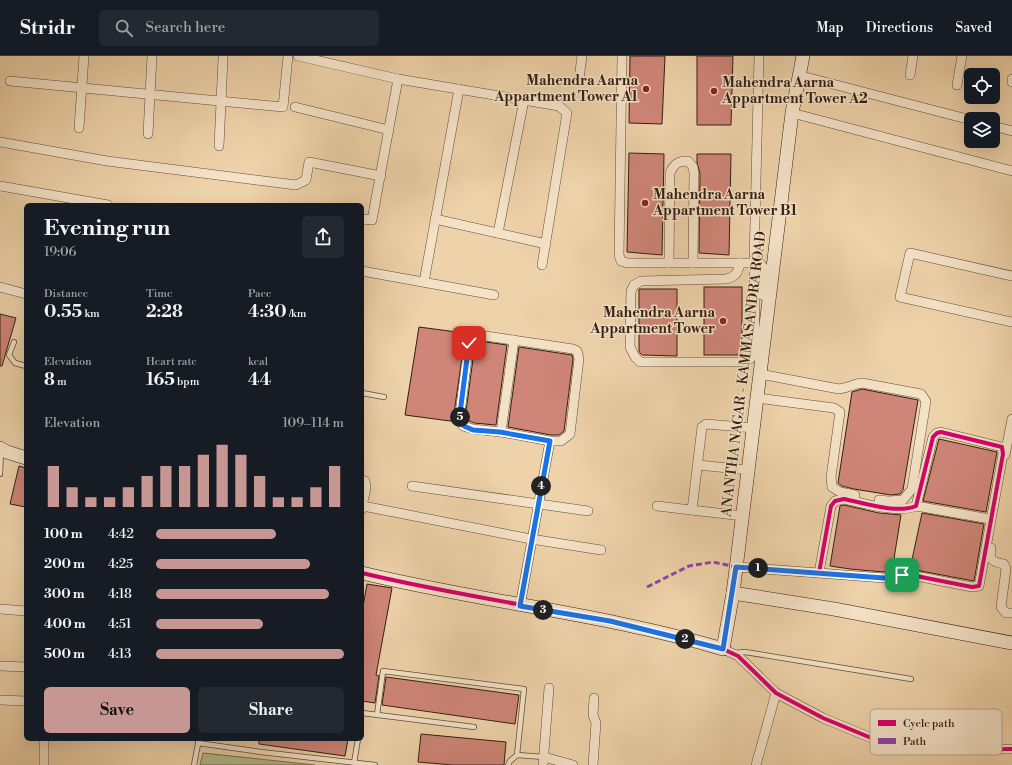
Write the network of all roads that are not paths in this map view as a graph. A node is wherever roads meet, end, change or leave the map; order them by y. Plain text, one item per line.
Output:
1 (84, 56) edge
2 (152, 56) edge
3 (288, 56) edge
4 (298, 56) edge
5 (582, 56) edge
6 (622, 56) edge
7 (759, 56) edge
8 (803, 56) edge
9 (913, 56) edge
10 (962, 56) edge
11 (223, 58) dead end
12 (798, 75) junction
13 (910, 75) dead end
14 (398, 79) junction
15 (579, 79) dead end
16 (1012, 79) edge
17 (10, 81) dead end
18 (1012, 82) edge
19 (958, 86) dead end
20 (82, 88) junction
21 (459, 89) junction
22 (150, 94) junction
23 (221, 100) junction
24 (524, 100) junction
25 (295, 107) dead end
26 (792, 112) junction
27 (964, 118) edge
28 (79, 128) dead end
29 (1000, 128) edge
30 (389, 130) junction
31 (1012, 131) edge
32 (148, 134) dead end
33 (0, 142) edge
34 (219, 146) dead end
35 (1012, 171) edge
36 (381, 176) junction
37 (0, 186) edge
38 (97, 203) edge
39 (364, 219) edge
40 (435, 220) junction
41 (498, 233) junction
42 (546, 244) junction
43 (669, 263) junction
44 (693, 263) junction
45 (754, 263) junction
46 (740, 264) junction
47 (542, 265) dead end
48 (364, 271) edge
49 (1012, 276) edge
50 (424, 282) junction
51 (0, 287) edge
52 (24, 293) edge
53 (494, 295) dead end
54 (770, 298) junction
55 (1012, 322) edge
56 (514, 340) junction
57 (14, 342) dead end
58 (24, 365) edge
59 (760, 374) junction
60 (364, 393) edge
61 (384, 397) dead end
62 (757, 398) junction
63 (1012, 418) edge
64 (754, 428) junction
65 (500, 432) junction
66 (550, 441) junction
67 (1, 449) edge
68 (24, 457) edge
69 (698, 465) junction
70 (748, 470) junction
71 (0, 474) edge
72 (364, 481) edge
73 (412, 486) dead end
74 (364, 498) edge
75 (538, 504) junction
76 (657, 506) dead end
77 (916, 506) junction
78 (364, 507) edge
79 (692, 510) junction
80 (588, 512) dead end
81 (743, 516) junction
82 (990, 519) junction
83 (532, 538) junction
84 (601, 550) dead end
85 (736, 567) junction
86 (364, 573) edge
87 (819, 573) junction
88 (733, 593) junction
89 (520, 606) junction
90 (0, 609) edge
91 (24, 611) edge
92 (1012, 613) edge
93 (1012, 643) edge
94 (728, 651) junction
95 (0, 666) edge
96 (24, 667) edge
97 (911, 679) dead end
98 (549, 688) dead end
99 (776, 693) junction
100 (594, 698) dead end
101 (0, 700) edge
102 (24, 701) edge
103 (364, 713) edge
104 (377, 715) junction
105 (474, 727) dead end
106 (870, 737) edge
107 (44, 741) edge
108 (198, 741) edge
109 (358, 741) edge
110 (1002, 749) edge
111 (1012, 749) edge
112 (517, 755) junction
113 (543, 761) edge
114 (354, 763) junction
115 (44, 765) edge
116 (194, 765) edge
117 (375, 765) edge
118 (508, 765) edge
119 (573, 765) edge
120 (593, 765) edge
121 (756, 765) edge

1 - 20 street
2 - 22 street
3 - 23 street
4 - 14 street
5 - 15 street
6 - 43 street
7 - 45 street
8 - 12 street, ANANTHA NAGAR - KAMMASANDRA ROAD
9 - 13 street
10 - 19 street
11 - 23 street
12 - 26 street, ANANTHA NAGAR - KAMMASANDRA ROAD
12 - 27 street
14 - 21 street
14 - 30 street
16 - 18 street
17 - 20 street
20 - 22 street
20 - 28 street
21 - 24 street
21 - 40 street
22 - 23 street
22 - 32 street
23 - 34 street
24 - 41 street
24 - 42 street
25 - 30 street
26 - 35 street
26 - 54 street, ANANTHA NAGAR - KAMMASANDRA ROAD
29 - 31 street
30 - 36 street
33 - 36 street
36 - 39 street
37 - 38 street
40 - 41 street
40 - 50 street
41 - 42 street
42 - 47 street
43 - 44 street
43 - 44 street
44 - 46 street
45 - 46 street
45 - 46 street
45 - 54 street
48 - 50 street
49 - 55 street
50 - 53 street
51 - 52 street
54 - 59 street, ANANTHA NAGAR - KAMMASANDRA ROAD
56 - 65 street
56 - 65 street
56 - 66 street
57 - 58 lane
59 - 62 street, ANANTHA NAGAR - KAMMASANDRA ROAD
59 - 62 street
60 - 61 lane
62 - 64 street, ANANTHA NAGAR - KAMMASANDRA ROAD
63 - 92 street
64 - 69 street
64 - 70 street, ANANTHA NAGAR - KAMMASANDRA ROAD
65 - 66 street
66 - 75 street
67 - 68 street
67 - 71 lane
69 - 70 street
69 - 79 street
70 - 81 street, ANANTHA NAGAR - KAMMASANDRA ROAD
72 - 74 street
73 - 75 street
75 - 80 street
75 - 83 street
76 - 79 street
77 - 82 street
77 - 82 street
77 - 87 street
78 - 83 street
79 - 81 street
81 - 85 street, ANANTHA NAGAR - KAMMASANDRA ROAD
82 - 87 street
83 - 84 street
83 - 89 street
85 - 87 street
85 - 88 street, ANANTHA NAGAR - KAMMASANDRA ROAD
86 - 89 street
88 - 93 street
88 - 94 street, ANANTHA NAGAR - KAMMASANDRA ROAD
89 - 94 street
90 - 91 street
94 - 97 lane
94 - 99 street
95 - 96 street
98 - 113 street
99 - 106 street
99 - 121 street
100 - 120 street
101 - 102 street
103 - 104 lane
104 - 105 lane
104 - 112 lane
107 - 115 street
108 - 114 lane
108 - 116 lane
109 - 114 lane
110 - 111 street
112 - 113 lane
112 - 118 lane
113 - 119 street
114 - 117 lane

